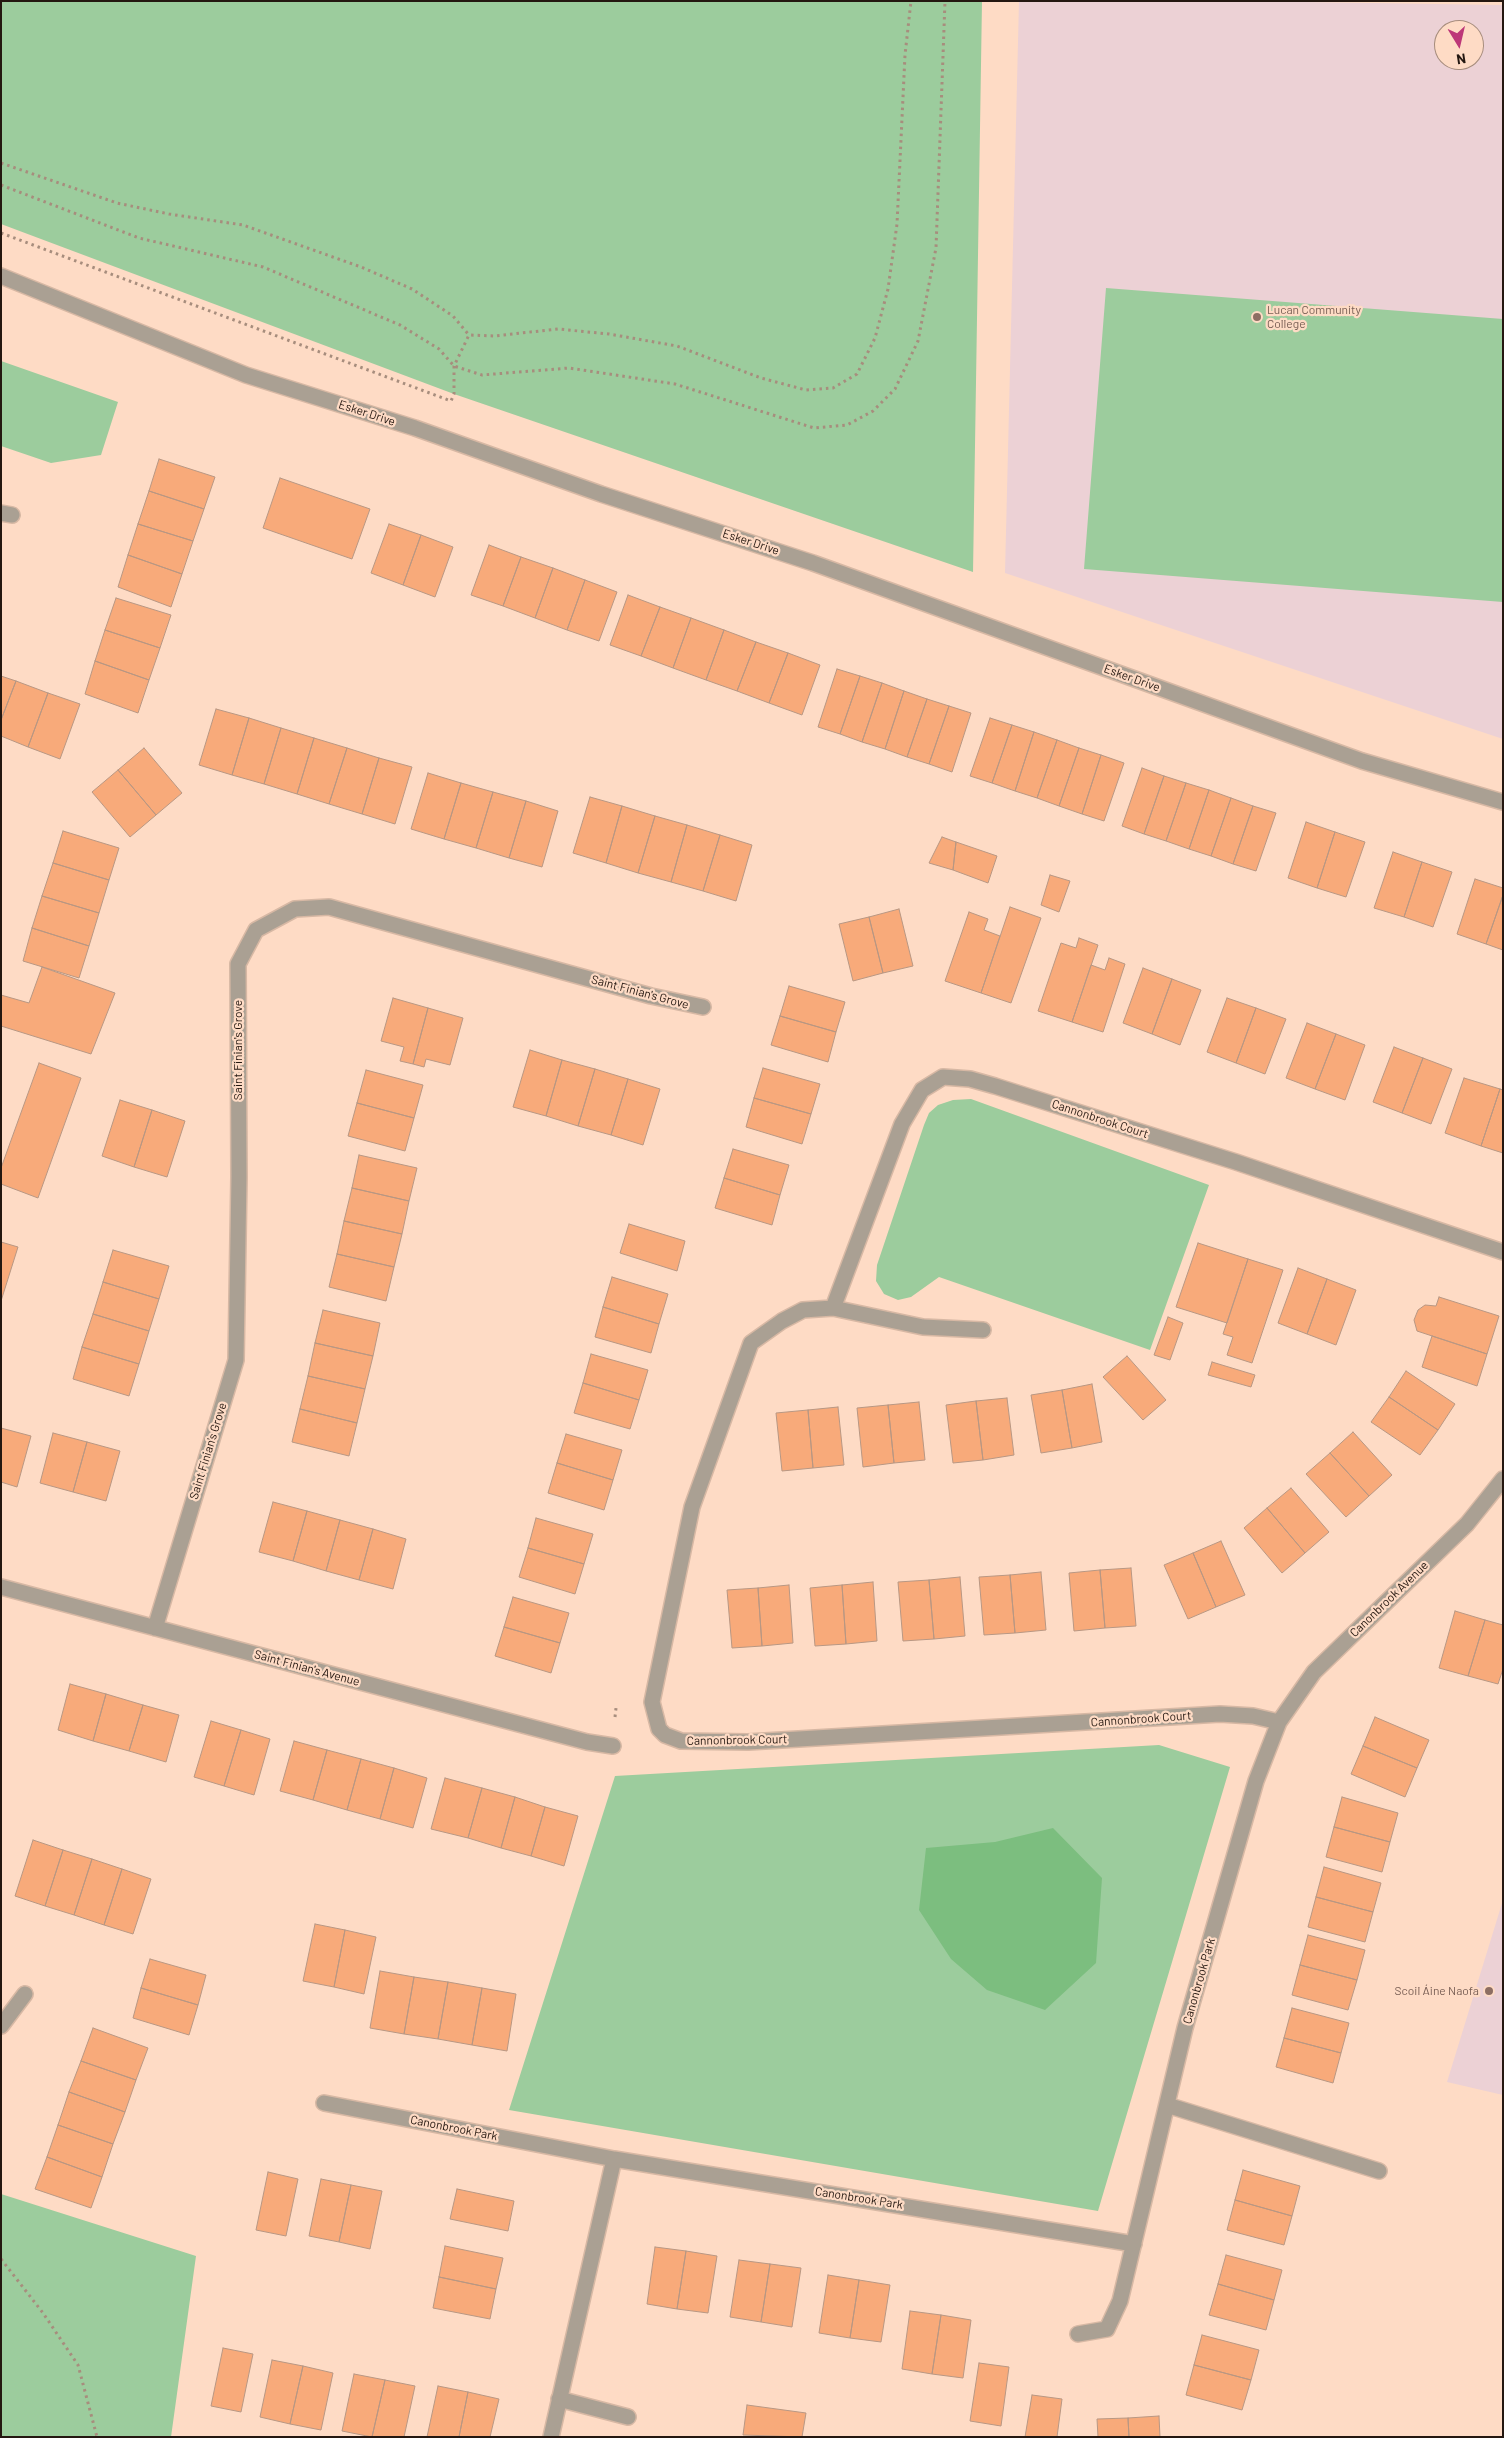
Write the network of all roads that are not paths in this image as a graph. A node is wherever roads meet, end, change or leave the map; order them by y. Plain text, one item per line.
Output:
1 (1, 276) edge
2 (1503, 802) edge
3 (703, 1008) dead end
4 (1503, 1252) edge
5 (833, 1308) junction
6 (983, 1330) dead end
7 (1503, 1479) edge
8 (1, 1587) edge
9 (155, 1628) junction
10 (1279, 1722) junction
11 (613, 1746) dead end
12 (25, 1994) dead end
13 (1, 2026) edge
14 (324, 2103) dead end
15 (1167, 2105) junction
16 (614, 2159) junction
17 (1379, 2170) dead end
18 (1134, 2244) junction
19 (1078, 2334) dead end
20 (559, 2400) junction
21 (628, 2417) dead end
22 (551, 2437) edge

1 - 2 street, Esker Drive
3 - 9 street, Saint Finian's Grove
4 - 5 street, Cannonbrook Court
5 - 6 street, Cannonbrook Court
5 - 10 street, Cannonbrook Court
7 - 10 street, Canonbrook Avenue
8 - 9 street, Saint Finian's Avenue
9 - 11 street, Saint Finian's Avenue
10 - 15 street, Canonbrook Park
12 - 13 street
14 - 16 street, Canonbrook Park
15 - 17 street
15 - 18 street, Canonbrook Park
16 - 18 street, Canonbrook Park
16 - 20 street
18 - 19 street, Canonbrook Park
20 - 21 street
20 - 22 street

